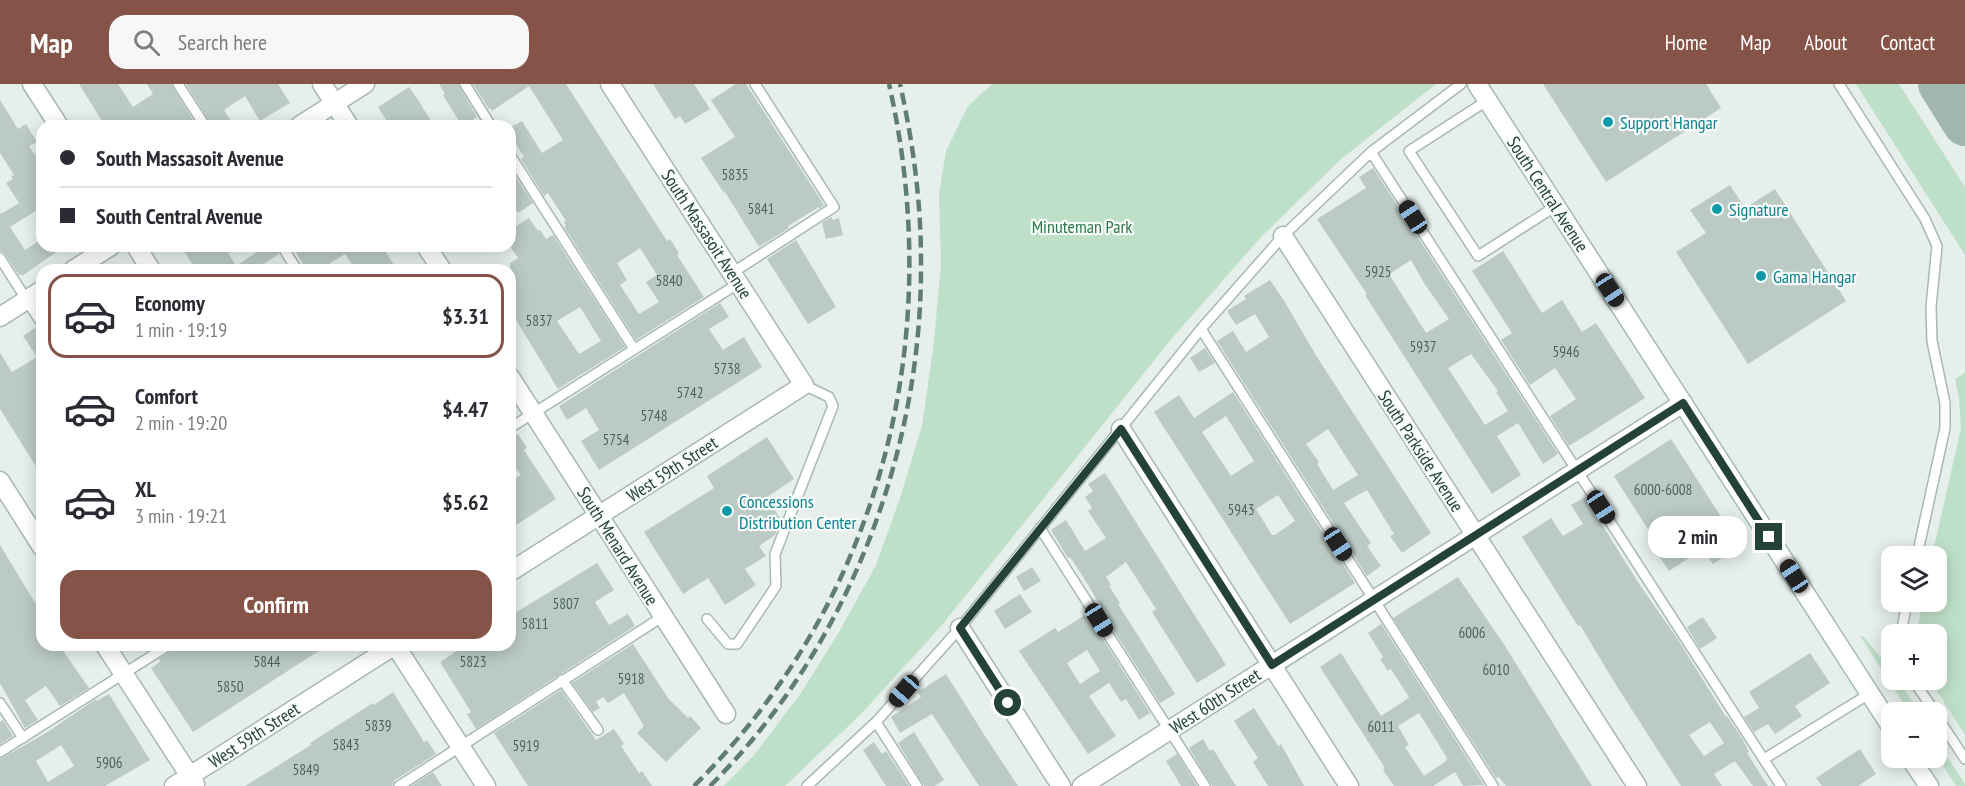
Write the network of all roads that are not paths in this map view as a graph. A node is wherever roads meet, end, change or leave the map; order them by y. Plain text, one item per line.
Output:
1 (32, 84) edge
2 (178, 84) edge
3 (322, 84) edge
4 (365, 84) edge
5 (465, 84) edge
6 (610, 84) edge
7 (755, 84) edge
8 (1461, 84) edge
9 (1478, 84) edge
10 (1839, 84) edge
11 (1488, 100) junction
12 (335, 103) junction
13 (55, 120) edge
14 (201, 120) edge
15 (308, 120) edge
16 (345, 120) edge
17 (487, 120) edge
18 (1371, 152) junction
19 (516, 164) edge
20 (1556, 206) junction
21 (1283, 236) junction
22 (102, 252) edge
23 (0, 258) edge
24 (82, 264) edge
25 (735, 278) junction
26 (36, 294) edge
27 (26, 300) junction
28 (36, 315) edge
29 (0, 317) edge
30 (1201, 329) junction
31 (634, 349) junction
32 (804, 385) junction
33 (516, 386) edge
34 (1683, 403) junction
35 (534, 413) junction
36 (516, 424) edge
37 (1121, 429) junction
38 (1578, 471) junction
39 (0, 481) edge
40 (599, 516) junction
41 (1040, 528) junction
42 (1476, 535) junction
43 (36, 538) edge
44 (1919, 546) edge
45 (516, 568) edge
46 (1374, 600) junction
47 (662, 617) junction
48 (707, 619) dead end
49 (960, 628) junction
50 (109, 651) edge
51 (160, 651) edge
52 (386, 651) edge
53 (399, 651) edge
54 (1272, 665) junction
55 (123, 674) junction
56 (562, 680) junction
57 (1869, 693) junction
58 (0, 703) edge
59 (1881, 711) edge
60 (726, 714) dead end
61 (876, 722) junction
62 (598, 730) dead end
63 (1169, 730) junction
64 (1947, 731) edge
65 (22, 738) junction
66 (460, 746) junction
67 (0, 752) edge
68 (1764, 759) junction
69 (1965, 759) edge
70 (1917, 768) edge
71 (193, 781) edge
72 (174, 786) edge
73 (399, 786) edge
74 (486, 786) edge
75 (807, 786) edge
76 (917, 786) edge
77 (1061, 786) edge
78 (1082, 786) edge
79 (1205, 786) edge
80 (1349, 786) edge
81 (1493, 786) edge
82 (1637, 786) edge
83 (1781, 786) edge
84 (1929, 786) edge

1 - 13 street
2 - 14 lane
3 - 12 street
4 - 12 street
5 - 17 lane
6 - 25 street, South Massasoit Avenue
7 - 25 lane
8 - 18 lane
9 - 11 street, South Central Avenue
10 - 44 lane
11 - 20 street, South Central Avenue
11 - 20 lane
12 - 15 street
12 - 16 street
18 - 21 lane
18 - 38 lane
19 - 31 lane
20 - 34 street, South Central Avenue
21 - 30 lane
21 - 42 street, South Parkside Avenue
22 - 24 street
23 - 27 lane
25 - 31 lane
25 - 32 street, South Massasoit Avenue
26 - 27 street
27 - 28 lane
27 - 29 street
30 - 37 lane
30 - 46 lane
31 - 35 lane
32 - 40 street, West 59th Street
32 - 48 lane
33 - 35 street, South Menard Avenue
34 - 38 street, West 60th Street
34 - 57 street, South Central Avenue
35 - 36 lane
35 - 40 street, South Menard Avenue
37 - 41 lane
37 - 54 street
38 - 42 street, West 60th Street
38 - 68 lane
39 - 43 street
40 - 45 street, West 59th Street
40 - 47 street, South Menard Avenue
41 - 49 lane
41 - 63 lane
42 - 46 street, West 60th Street
42 - 82 street, South Parkside Avenue
46 - 54 street, West 60th Street
46 - 81 lane
47 - 56 lane
47 - 60 street, South Menard Avenue
49 - 61 lane
49 - 77 street
50 - 55 street
51 - 55 lane
52 - 71 street, West 59th Street
53 - 66 street
54 - 63 street, West 60th Street
54 - 80 street
55 - 65 lane
55 - 71 street
56 - 62 lane
56 - 66 lane
57 - 59 street, South Central Avenue
57 - 68 lane
58 - 65 lane
61 - 75 lane
61 - 76 lane
63 - 78 street, West 60th Street
63 - 79 lane
64 - 69 lane
65 - 67 lane
66 - 73 lane
66 - 74 street
68 - 83 lane
70 - 84 street
71 - 72 street, West 59th Street

